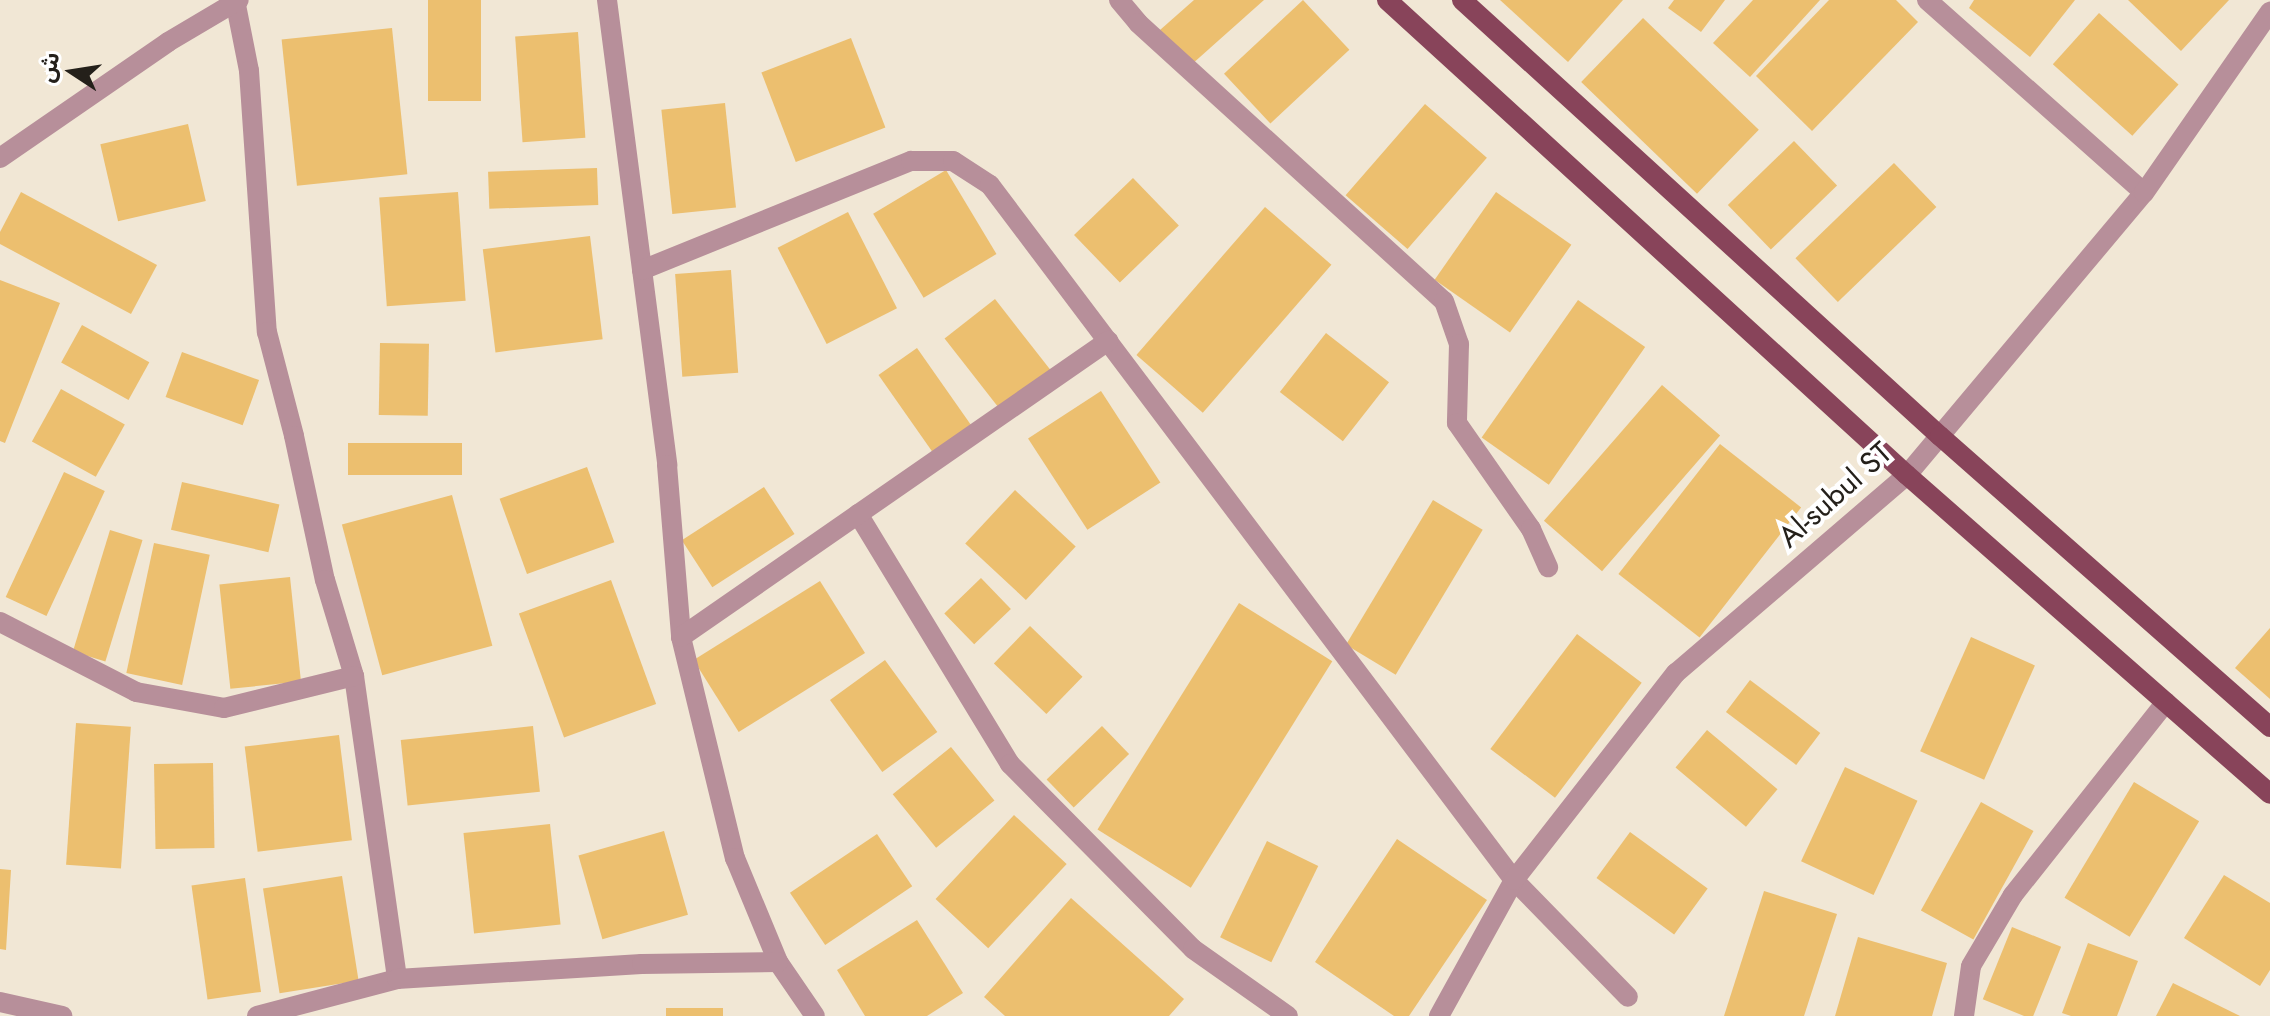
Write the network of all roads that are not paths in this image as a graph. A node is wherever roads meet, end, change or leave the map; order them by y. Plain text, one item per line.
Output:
1 (236, 0) edge
2 (607, 0) edge
3 (1119, 0) edge
4 (1387, 0) edge
5 (1462, 0) edge
6 (1927, 0) edge
7 (2270, 12) edge
8 (0, 158) edge
9 (2144, 193) junction
10 (642, 270) junction
11 (1108, 341) junction
12 (1940, 436) junction
13 (1907, 475) junction
14 (858, 514) junction
15 (1548, 567) dead end
16 (0, 622) edge
17 (681, 637) junction
18 (354, 676) junction
19 (2166, 702) junction
20 (2270, 727) edge
21 (2270, 794) edge
22 (1514, 880) junction
23 (778, 962) junction
24 (397, 979) junction
25 (1628, 997) dead end
26 (0, 1002) edge
27 (62, 1016) edge
28 (257, 1016) edge
29 (815, 1016) edge
30 (1288, 1016) edge
31 (1439, 1016) edge
32 (1964, 1016) edge

1 - 8 street
1 - 18 street
2 - 10 street
3 - 15 street
4 - 13 main road
5 - 12 main road
6 - 9 street
7 - 9 street, Al-subul ST
9 - 12 street, Al-subul ST
10 - 11 street
10 - 17 street
11 - 14 street
11 - 22 street
12 - 13 street, Al-subul ST
12 - 20 main road
13 - 19 main road
13 - 22 street, Al-subul ST
14 - 17 street
14 - 30 street
16 - 18 street
17 - 23 street
18 - 24 street
19 - 21 main road
19 - 32 street
22 - 25 street
22 - 31 street, Al-subul ST
23 - 24 street
23 - 29 street
24 - 28 street
26 - 27 street

